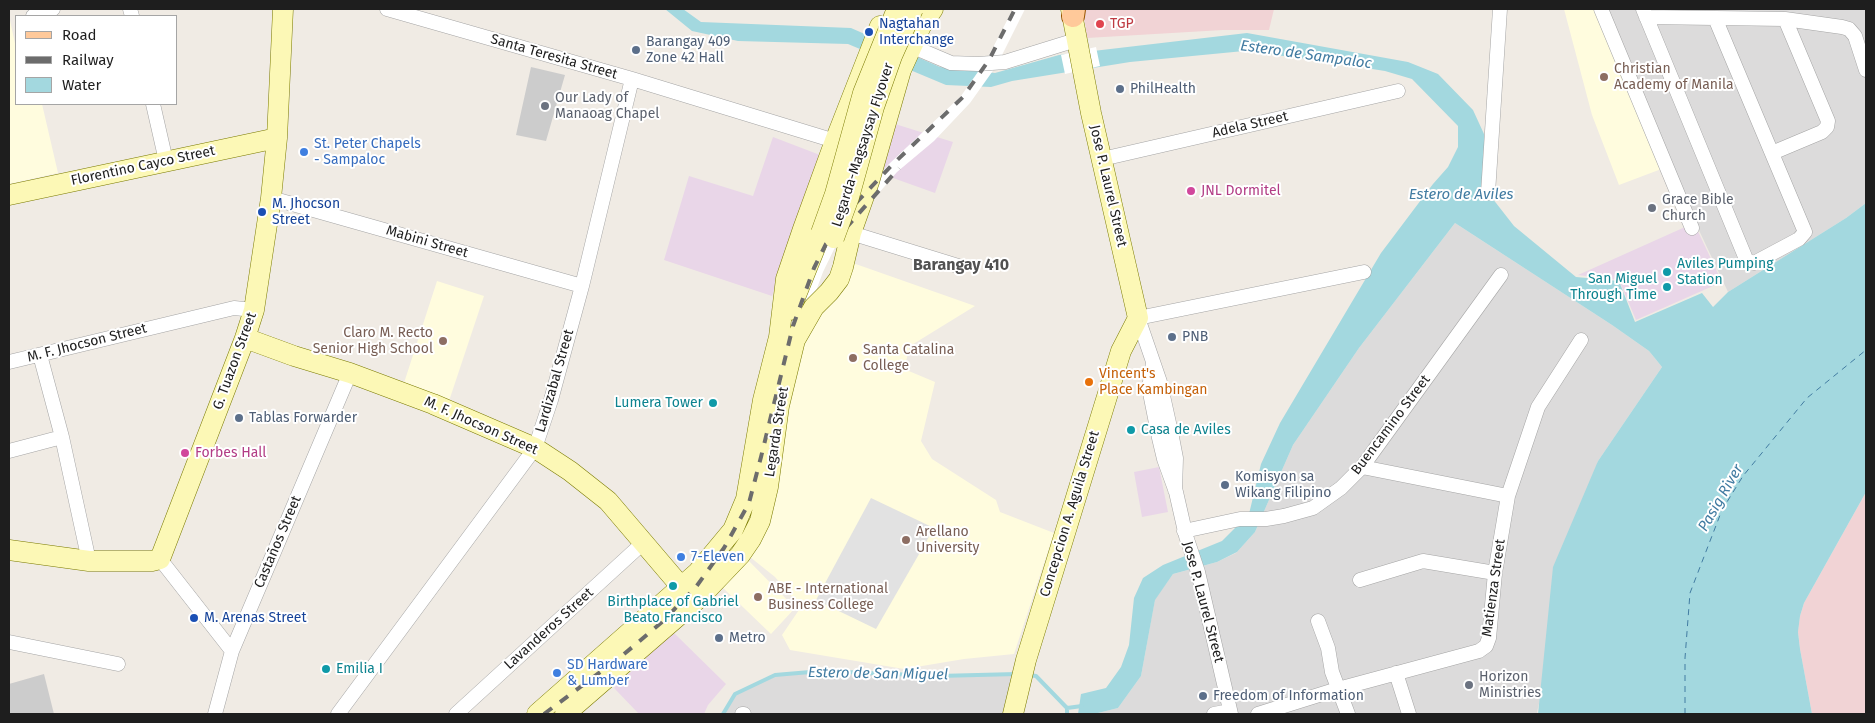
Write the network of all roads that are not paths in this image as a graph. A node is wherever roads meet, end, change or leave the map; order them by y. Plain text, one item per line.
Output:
1 (53, 9) edge
2 (283, 9) edge
3 (387, 9) edge
4 (890, 9) edge
5 (897, 9) edge
6 (913, 9) edge
7 (932, 9) edge
8 (1500, 9) edge
9 (1601, 9) edge
10 (1073, 11) edge
11 (1645, 13) edge
12 (35, 15) edge
13 (1715, 18) junction
14 (1785, 19) junction
15 (878, 31) junction
16 (1078, 45) junction
17 (911, 46) junction
18 (1866, 70) edge
19 (632, 79) junction
20 (1398, 91) dead end
21 (153, 105) edge
22 (277, 138) junction
23 (835, 141) junction
24 (1772, 153) junction
25 (1102, 159) junction
26 (166, 161) junction
27 (1488, 193) dead end
28 (9, 195) edge
29 (271, 198) junction
30 (1692, 228) dead end
31 (835, 235) junction
32 (958, 266) dead end
33 (1364, 272) dead end
34 (1501, 276) dead end
35 (582, 286) junction
36 (254, 310) junction
37 (1138, 318) junction
38 (245, 338) junction
39 (787, 338) junction
40 (1581, 340) dead end
41 (40, 355) junction
42 (9, 362) edge
43 (350, 373) junction
44 (62, 438) junction
45 (535, 448) junction
46 (9, 451) edge
47 (1362, 467) junction
48 (1508, 496) junction
49 (1185, 534) junction
50 (643, 543) junction
51 (9, 550) edge
52 (160, 559) junction
53 (89, 561) junction
54 (1496, 573) junction
55 (1360, 580) dead end
56 (680, 587) junction
57 (694, 602) junction
58 (1318, 621) dead end
59 (9, 642) edge
60 (232, 651) junction
61 (118, 664) dead end
62 (1396, 672) junction
63 (1338, 689) junction
64 (1230, 713) edge
65 (215, 714) edge
66 (338, 714) edge
67 (456, 714) edge
68 (537, 714) edge
69 (566, 714) edge
70 (1013, 714) edge
71 (1214, 714) edge
72 (1258, 714) edge
73 (1348, 714) edge
74 (1409, 714) edge

1 - 12 street
2 - 22 street, G. Tuazon Street
3 - 19 street, Santa Teresita Street
4 - 15 street, Legarda Street
5 - 31 street, Legarda-Magsaysay Flyover, bridge
6 - 31 street, Legarda-Magsaysay Flyover, bridge
7 - 17 street
8 - 27 street
9 - 30 street
10 - 16 street, Jose P. Laurel Street
11 - 13 street
11 - 24 street
13 - 14 street
13 - 24 street
14 - 18 street
14 - 24 street
15 - 17 street
15 - 23 street, Legarda Street
16 - 17 street
16 - 25 street, Jose P. Laurel Street
17 - 31 street
19 - 23 street, Santa Teresita Street
19 - 35 street, Lardizabal Street
20 - 25 street, Adela Street
21 - 26 street
22 - 26 street, Florentino Cayco Street
22 - 29 street, G. Tuazon Street
23 - 39 street, Legarda Street
25 - 37 street, Jose P. Laurel Street
26 - 28 street, Florentino Cayco Street
29 - 35 street, Mabini Street
29 - 36 street, G. Tuazon Street
31 - 32 street
31 - 39 street, Legarda-Magsaysay Flyover
33 - 37 street
34 - 47 street, Buencamino Street
35 - 45 street, Lardizabal Street
36 - 38 street, G. Tuazon Street
36 - 41 street, M. F. Jhocson Street
37 - 49 street, Jose P. Laurel Street
37 - 70 street, Concepcion A. Aguila Street
38 - 43 street, M. F. Jhocson Street
38 - 52 street, G. Tuazon Street
39 - 56 street, Legarda Street
39 - 57 street, Legarda Street
40 - 48 street, Matienza Street
41 - 42 street, M. F. Jhocson Street
41 - 44 street
43 - 45 street, M. F. Jhocson Street
43 - 60 street, Castaños Street
44 - 46 street
44 - 53 street
45 - 50 street, M. F. Jhocson Street
45 - 66 street, Lardizabal Street
47 - 48 street
47 - 49 street, Buencamino Street
48 - 54 street, Matienza Street
49 - 64 street, Jose P. Laurel Street
50 - 56 street, M. F. Jhocson Street
50 - 67 street, Lavanderos Street
51 - 53 street
52 - 53 street
52 - 60 street
54 - 55 street
54 - 62 street, Matienza Street
56 - 57 street, M. F. Jhocson Street
56 - 68 street, Legarda Street
57 - 69 street, Legarda Street
58 - 63 street
59 - 61 street
60 - 65 street, Castaños Street
62 - 63 street, Matienza Street
62 - 74 street
63 - 72 street, Matienza Street
63 - 73 street
64 - 71 street

